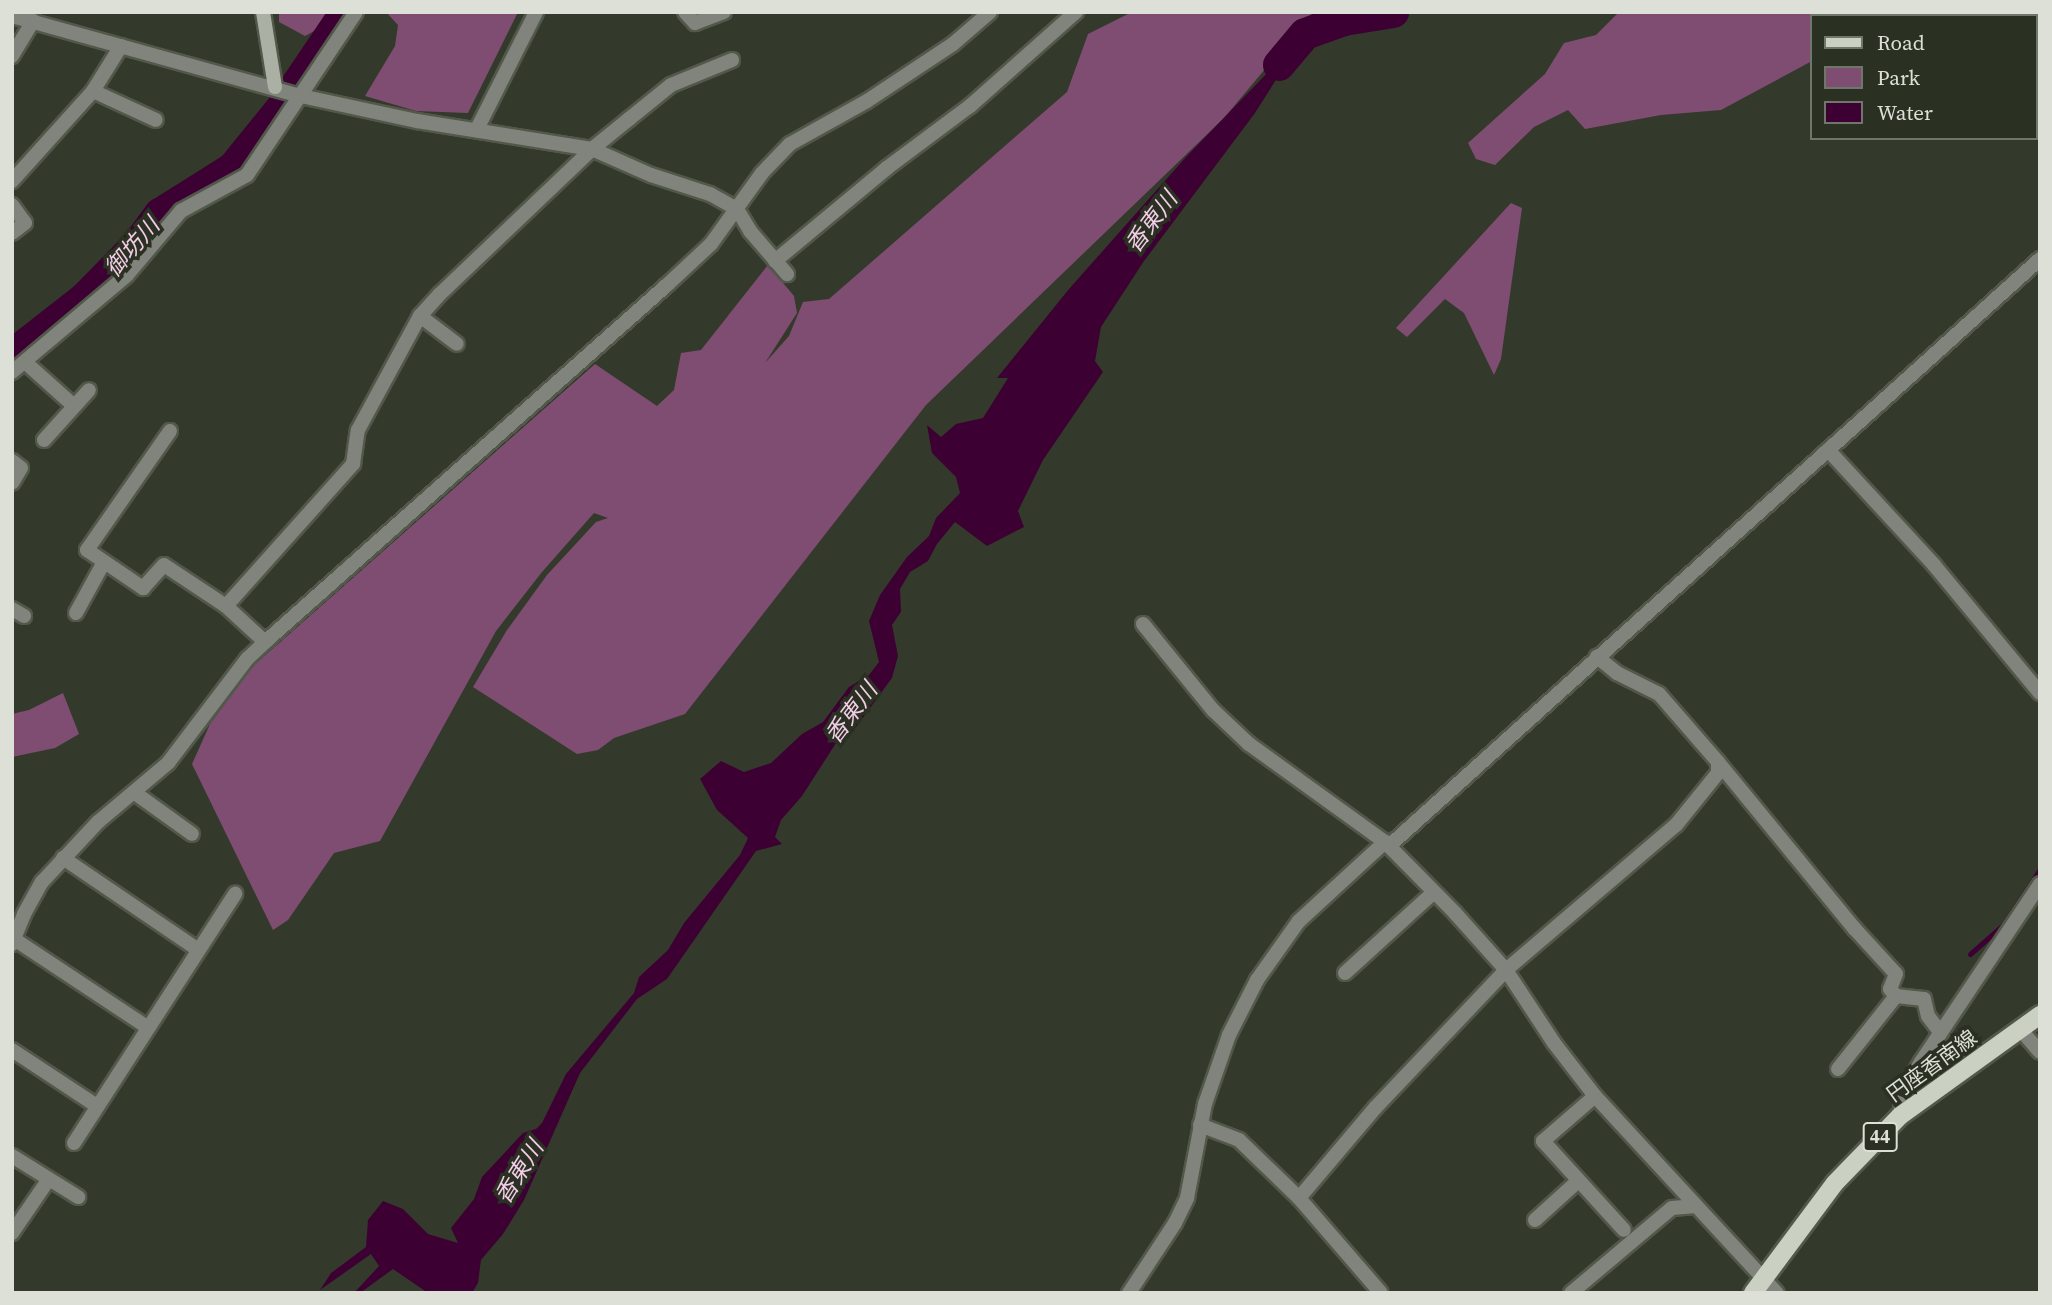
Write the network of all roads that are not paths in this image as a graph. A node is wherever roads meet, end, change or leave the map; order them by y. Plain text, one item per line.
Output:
1 (263, 12) edge
2 (356, 12) edge
3 (536, 12) edge
4 (685, 12) edge
5 (724, 12) edge
6 (990, 12) edge
7 (1076, 12) edge
8 (12, 16) edge
9 (33, 21) junction
10 (121, 46) junction
11 (12, 56) edge
12 (732, 60) dead end
13 (275, 88) junction
14 (93, 91) junction
15 (300, 96) junction
16 (156, 121) dead end
17 (477, 129) junction
18 (592, 149) junction
19 (12, 181) edge
20 (12, 205) edge
21 (737, 209) junction
22 (12, 233) edge
23 (775, 261) junction
24 (2038, 264) edge
25 (787, 274) dead end
26 (420, 316) junction
27 (457, 344) dead end
28 (25, 362) junction
29 (12, 372) edge
30 (89, 390) dead end
31 (73, 405) junction
32 (170, 430) dead end
33 (44, 439) dead end
34 (1828, 450) junction
35 (12, 461) edge
36 (12, 484) edge
37 (104, 562) junction
38 (226, 606) junction
39 (76, 613) dead end
40 (1143, 624) dead end
41 (265, 642) junction
42 (1597, 657) junction
43 (2040, 694) edge
44 (1718, 762) junction
45 (135, 793) junction
46 (192, 834) dead end
47 (1387, 844) junction
48 (63, 858) junction
49 (2040, 884) edge
50 (1434, 892) junction
51 (235, 894) dead end
52 (13, 941) edge
53 (197, 949) junction
54 (1506, 970) junction
55 (1345, 973) dead end
56 (1896, 996) junction
57 (2040, 1015) edge
58 (147, 1027) junction
59 (2020, 1029) junction
60 (1941, 1033) junction
61 (12, 1050) edge
62 (2040, 1052) edge
63 (1838, 1069) dead end
64 (1595, 1096) junction
65 (97, 1106) junction
66 (1900, 1116) junction
67 (1200, 1125) junction
68 (74, 1143) dead end
69 (12, 1156) edge
70 (49, 1179) junction
71 (1578, 1181) junction
72 (78, 1197) dead end
73 (1299, 1198) junction
74 (1696, 1206) junction
75 (1535, 1220) dead end
76 (1624, 1230) dead end
77 (12, 1233) edge
78 (1758, 1286) edge
79 (1129, 1293) edge
80 (1381, 1293) edge
81 (1571, 1293) edge
82 (1777, 1293) edge

1 - 13 street
2 - 15 street
3 - 17 street
4 - 5 street
6 - 21 street
7 - 23 street
8 - 9 street
9 - 10 street
9 - 11 street
10 - 13 street
10 - 14 street
12 - 18 street
13 - 15 street
14 - 16 street
14 - 19 street
15 - 17 street
15 - 28 street
17 - 18 street
18 - 21 street
18 - 26 street
20 - 22 street
21 - 23 street
21 - 41 street
23 - 25 street
24 - 34 street
26 - 27 street
26 - 38 street
28 - 29 street
28 - 31 street
30 - 31 street
31 - 33 street
32 - 37 street
34 - 42 street
34 - 43 street
35 - 36 street
37 - 38 street
37 - 39 street
38 - 41 street
40 - 47 street
41 - 45 street
42 - 44 street
42 - 47 street
44 - 54 street
44 - 56 street
45 - 46 street
45 - 48 street
47 - 50 street
47 - 67 street
48 - 52 street
48 - 53 street
49 - 60 street
50 - 54 street
50 - 55 street
51 - 53 street
52 - 58 street
53 - 58 street
54 - 64 street
54 - 73 street
56 - 60 street
56 - 63 street
57 - 59 main road, 円座香南線 / 44
58 - 65 street
59 - 62 street
59 - 66 main road, 円座香南線 / 44
60 - 66 street
61 - 65 street
64 - 71 street
64 - 74 street
65 - 68 street
66 - 78 main road, 円座香南線 / 44
67 - 73 street
67 - 79 street
69 - 70 street
70 - 72 street
70 - 77 street
71 - 75 street
71 - 76 street
73 - 80 street
74 - 78 street
74 - 81 street
78 - 82 street

